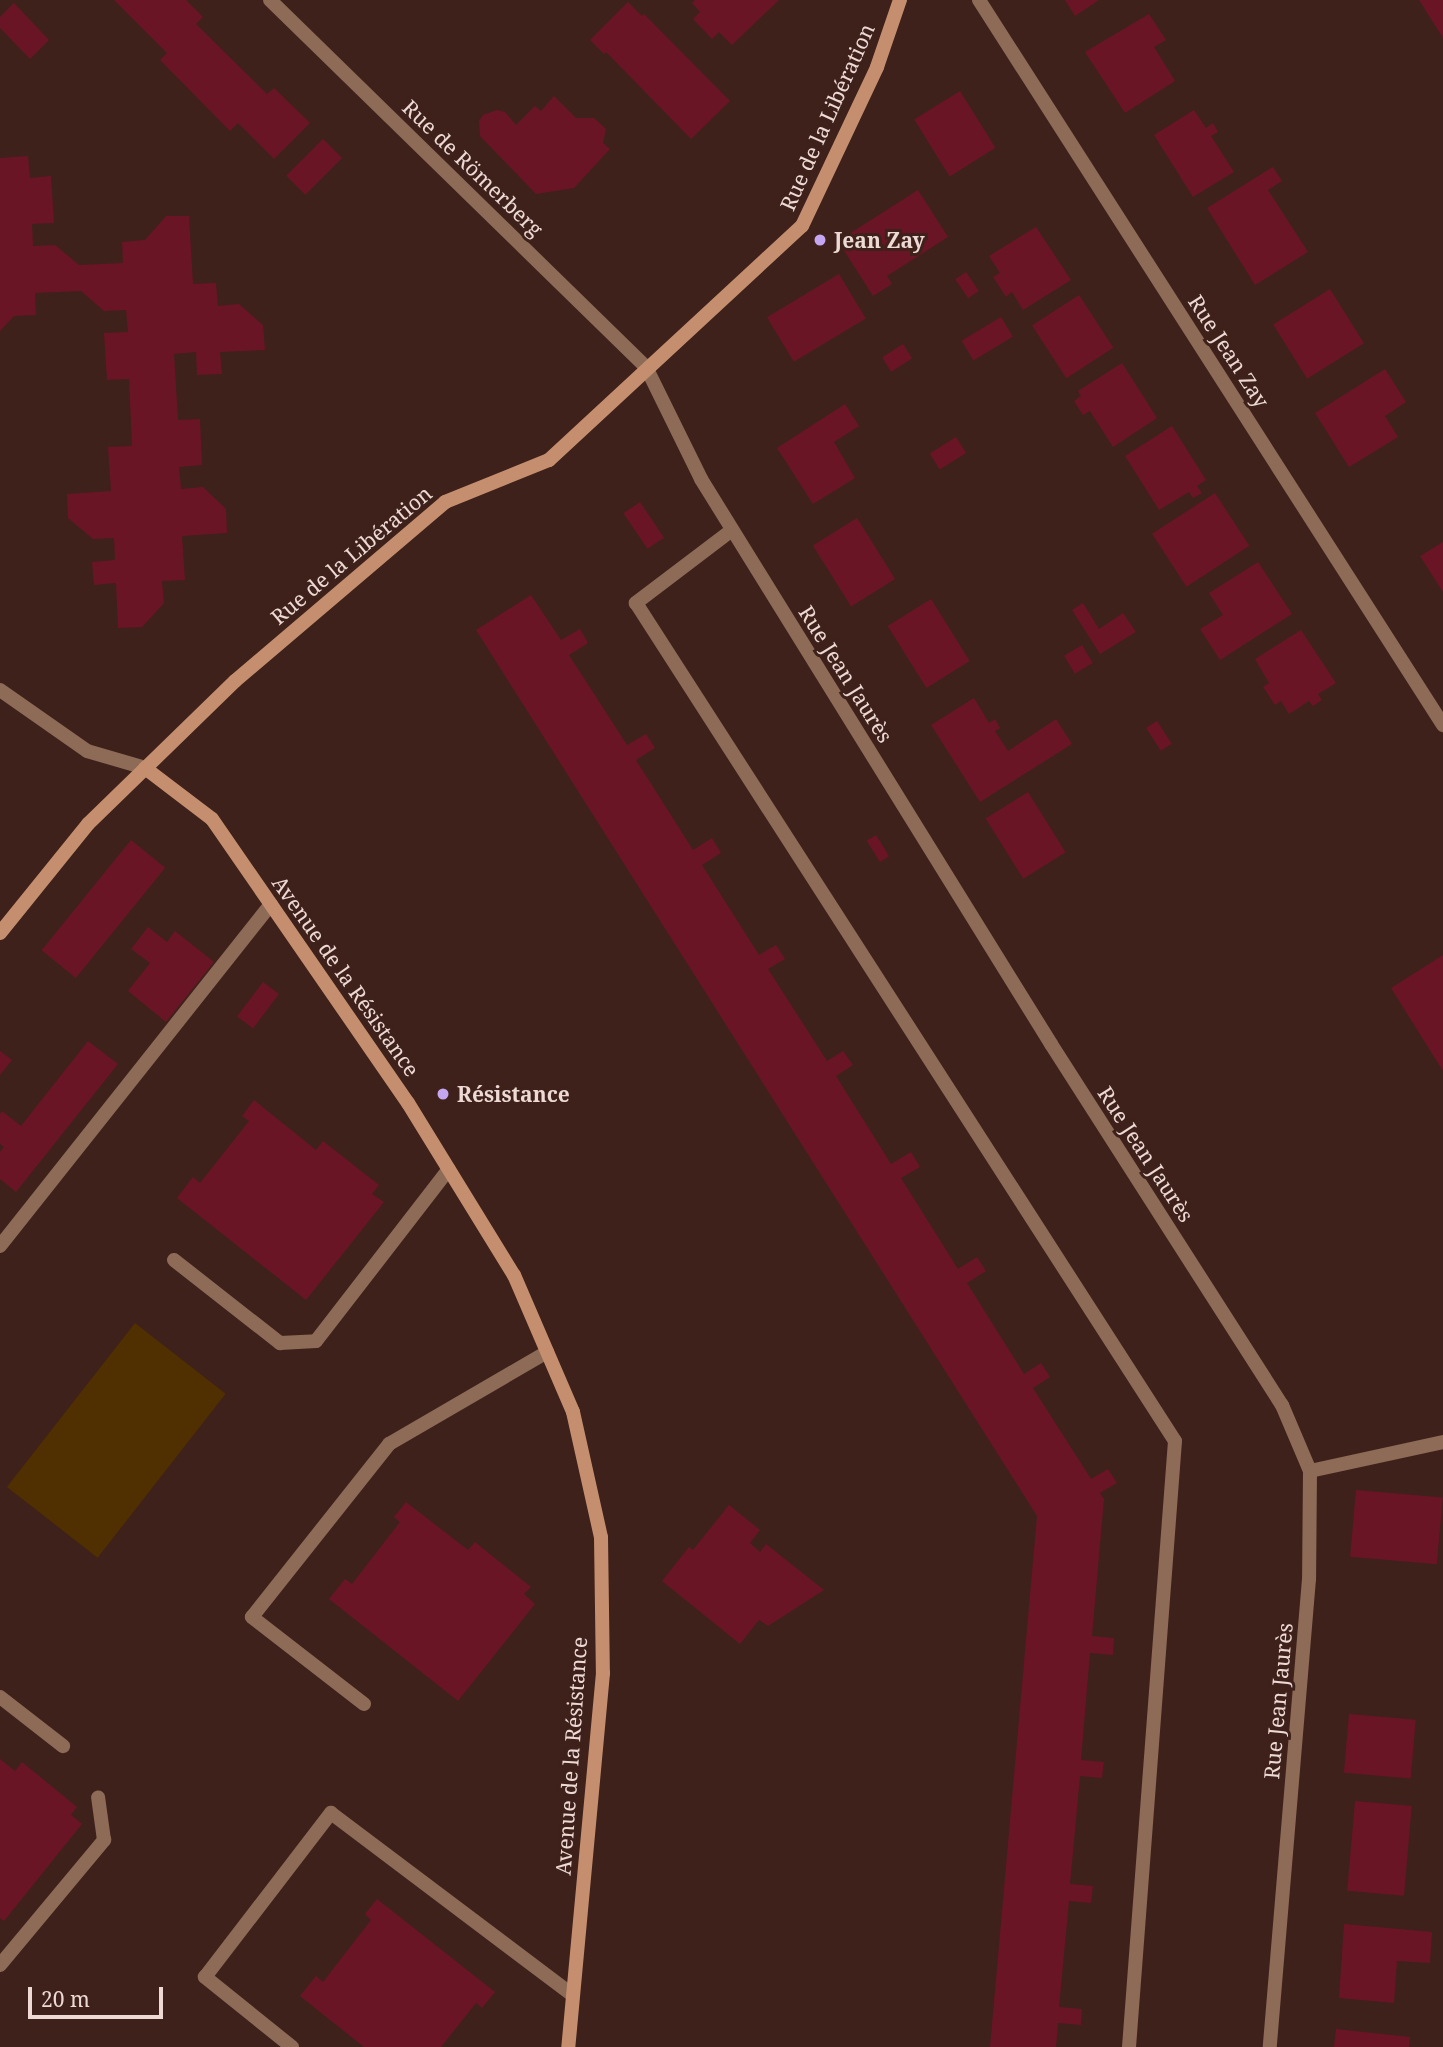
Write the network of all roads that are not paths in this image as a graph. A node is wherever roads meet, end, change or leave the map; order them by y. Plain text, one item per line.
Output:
1 (270, 0) edge
2 (900, 0) edge
3 (979, 0) edge
4 (646, 367) junction
5 (732, 530) junction
6 (0, 690) edge
7 (1443, 725) edge
8 (145, 768) junction
9 (271, 904) junction
10 (0, 933) edge
11 (449, 1168) junction
12 (0, 1246) edge
13 (174, 1260) dead end
14 (547, 1352) junction
15 (1443, 1442) edge
16 (1310, 1471) junction
17 (0, 1697) edge
18 (364, 1704) dead end
19 (63, 1746) dead end
20 (98, 1797) dead end
21 (0, 1965) edge
22 (571, 1994) junction
23 (292, 2047) edge
24 (568, 2047) edge
25 (1129, 2047) edge
26 (1270, 2047) edge

1 - 4 street, Rue de Römerberg
2 - 4 street, Rue de la Libération
3 - 7 street, Rue Jean Zay
4 - 5 street, Rue Jean Jaurès
4 - 8 street, Rue de la Libération
5 - 16 street, Rue Jean Jaurès
5 - 25 street
6 - 8 street
8 - 9 street, Avenue de la Résistance
8 - 10 street, Rue de la Libération
9 - 11 street, Avenue de la Résistance
9 - 12 street
11 - 13 street
11 - 14 street, Avenue de la Résistance
14 - 18 street
14 - 22 street, Avenue de la Résistance
15 - 16 street
16 - 26 street, Rue Jean Jaurès
17 - 19 street
20 - 21 street
22 - 23 street
22 - 24 street, Avenue de la Résistance

